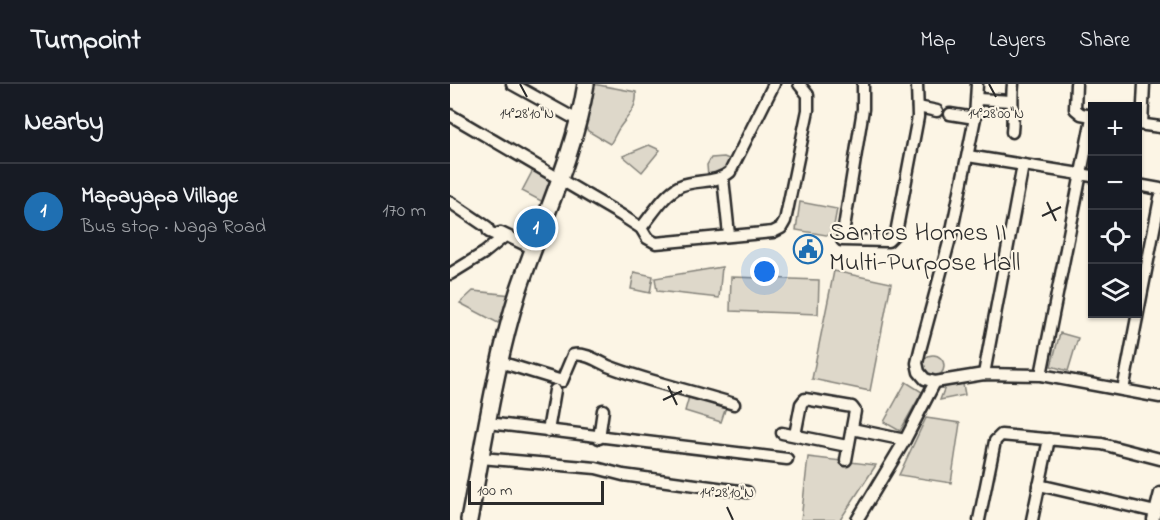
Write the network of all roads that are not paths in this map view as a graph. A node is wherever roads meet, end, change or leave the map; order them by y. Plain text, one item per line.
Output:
1 (512, 84) edge
2 (586, 84) edge
3 (774, 84) edge
4 (799, 84) edge
5 (863, 84) edge
6 (917, 84) edge
7 (977, 84) edge
8 (1013, 84) edge
9 (1076, 84) edge
10 (1144, 84) edge
11 (978, 99) junction
12 (1011, 101) junction
13 (1142, 104) edge
14 (918, 107) junction
15 (937, 111) dead end
16 (950, 114) dead end
17 (450, 115) edge
18 (1088, 116) edge
19 (975, 118) junction
20 (579, 121) junction
21 (1142, 124) edge
22 (1160, 127) edge
23 (1012, 132) dead end
24 (968, 156) junction
25 (1089, 156) edge
26 (1023, 165) junction
27 (1087, 175) edge
28 (723, 178) junction
29 (561, 180) junction
30 (1142, 186) edge
31 (1160, 189) edge
32 (1160, 198) edge
33 (450, 202) edge
34 (641, 228) junction
35 (503, 234) junction
36 (729, 235) junction
37 (534, 249) junction
38 (450, 274) edge
39 (500, 362) junction
40 (984, 374) junction
41 (1041, 375) junction
42 (935, 382) junction
43 (555, 390) dead end
44 (1123, 390) junction
45 (1160, 397) edge
46 (734, 404) dead end
47 (603, 410) dead end
48 (489, 423) junction
49 (852, 429) junction
50 (548, 431) junction
51 (782, 433) dead end
52 (795, 435) junction
53 (599, 438) junction
54 (1049, 439) junction
55 (905, 440) junction
56 (848, 447) junction
57 (481, 458) junction
58 (787, 459) dead end
59 (1160, 459) edge
60 (846, 460) dead end
61 (1039, 485) junction
62 (747, 492) dead end
63 (1160, 493) edge
64 (1154, 516) edge
65 (469, 520) edge
66 (858, 520) edge
67 (979, 520) edge
68 (1032, 520) edge

1 - 20 street
2 - 20 main road
3 - 28 street
4 - 36 street
5 - 14 street
6 - 14 street
7 - 11 street
8 - 12 street
9 - 18 street
10 - 13 street
11 - 12 street
11 - 19 street
12 - 23 street
14 - 15 street
16 - 19 street
17 - 29 street
19 - 24 street
20 - 29 main road
21 - 22 street
24 - 26 street
24 - 42 street
25 - 27 street
26 - 27 street
26 - 40 street
27 - 41 street
28 - 34 street
28 - 36 street
29 - 34 street
29 - 37 main road
30 - 31 street
32 - 44 street
33 - 35 street
34 - 36 street
35 - 37 street
35 - 38 street
37 - 39 main road
39 - 46 street
39 - 48 main road
40 - 41 street
40 - 42 street
41 - 44 street
42 - 55 street
43 - 50 street
44 - 45 street
47 - 53 street
48 - 50 street
48 - 57 main road
49 - 52 street
49 - 55 street
49 - 56 street
50 - 53 street
51 - 52 street
52 - 56 street
53 - 58 street
54 - 59 street
54 - 61 street
54 - 67 street
55 - 66 street
56 - 60 street
57 - 62 street
57 - 65 main road
61 - 64 street
61 - 68 street
63 - 64 street

